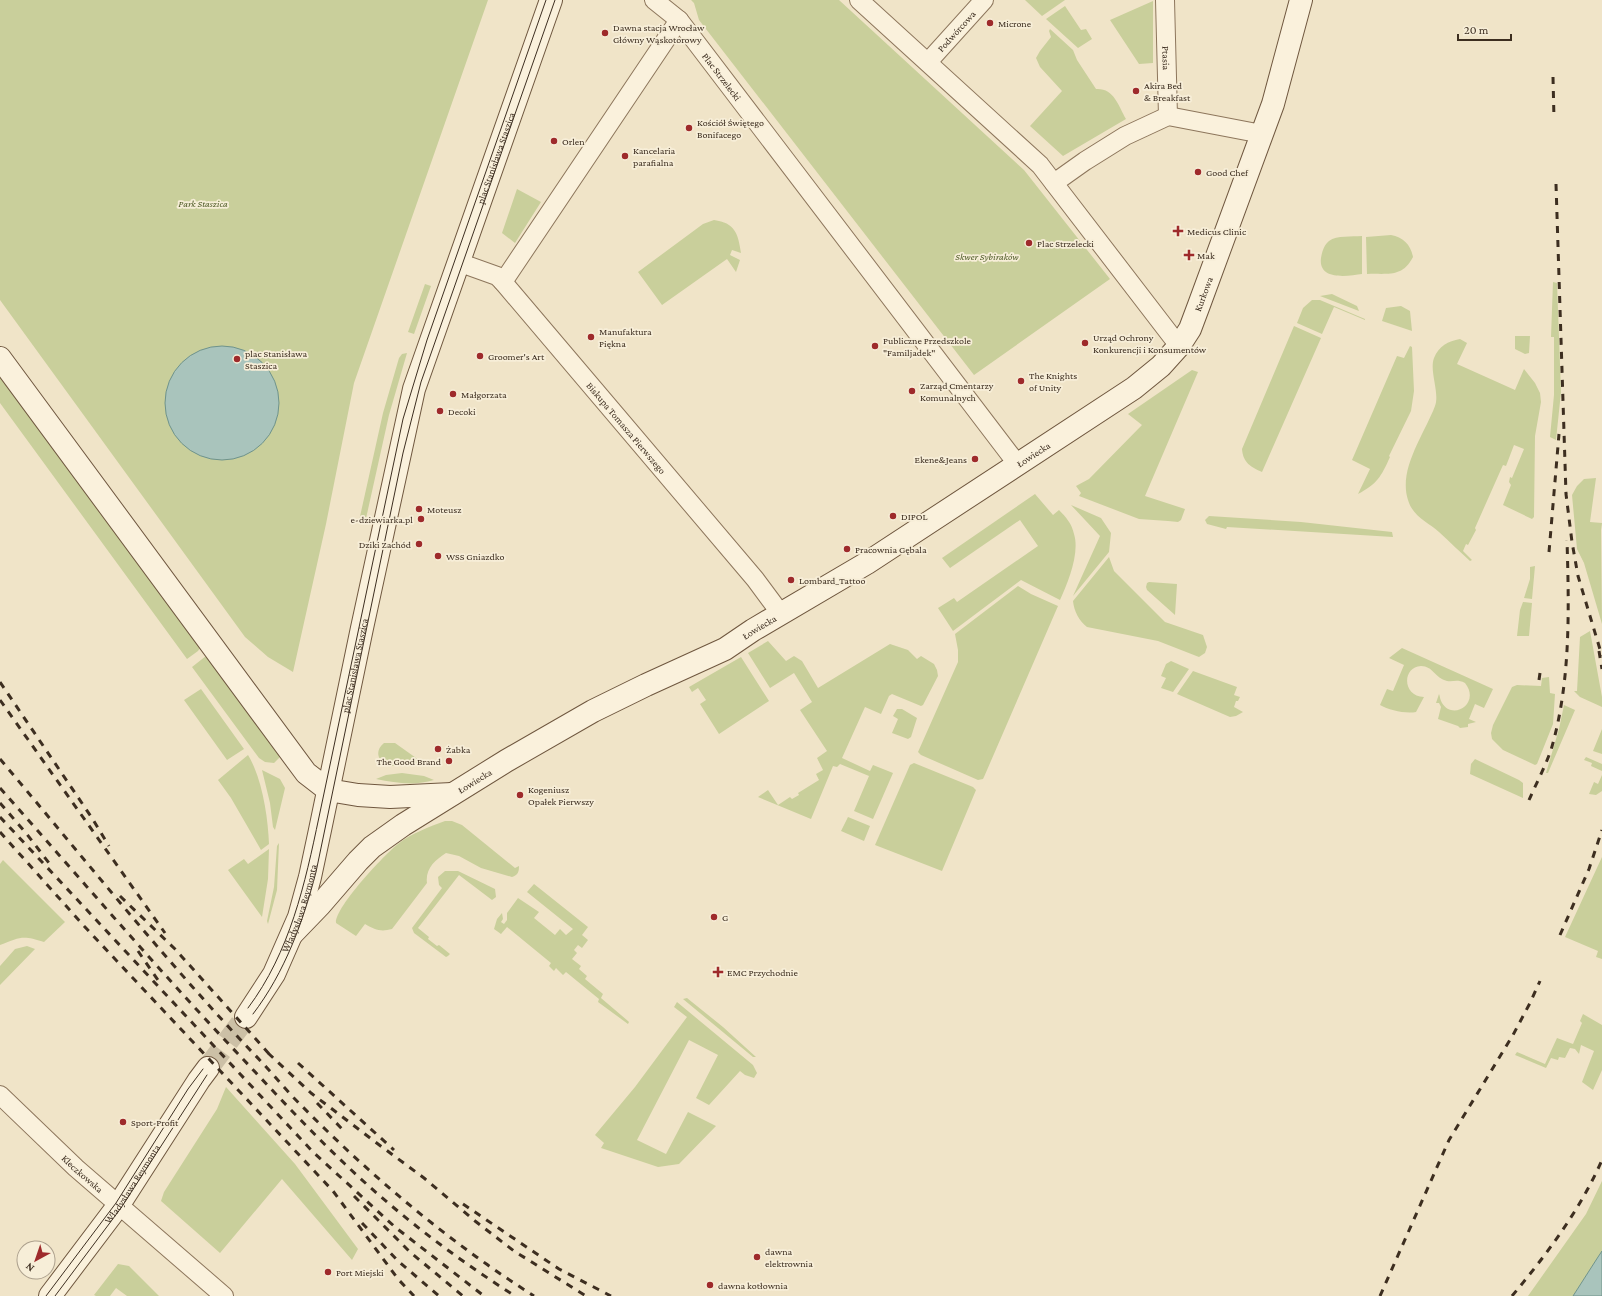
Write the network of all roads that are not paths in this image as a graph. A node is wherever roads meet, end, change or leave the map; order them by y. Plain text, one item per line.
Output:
1 (551, 0) edge
2 (654, 0) edge
3 (859, 0) edge
4 (984, 0) edge
5 (1165, 0) edge
6 (1301, 0) edge
7 (679, 20) junction
8 (928, 62) junction
9 (1168, 116) junction
10 (1262, 134) junction
11 (1054, 183) junction
12 (458, 262) junction
13 (503, 282) junction
14 (1179, 346) junction
15 (0, 358) edge
16 (1055, 441) joint
17 (1018, 465) junction
18 (781, 614) junction
19 (328, 790) junction
20 (453, 794) junction
21 (368, 796) junction
22 (425, 812) junction
23 (293, 933) junction
24 (246, 1017) tunnel mouth
25 (208, 1068) tunnel mouth
26 (0, 1095) edge
27 (118, 1206) junction
28 (50, 1296) edge
29 (224, 1296) edge

1 - 12 main road, plac Stanisława Staszica
2 - 7 street, Plac Strzelecki
3 - 8 street
4 - 8 street, Podwórcowa
5 - 9 street, Ptasia
6 - 10 main road, Kurkowa
7 - 13 street
7 - 17 street, Plac Strzelecki
8 - 11 street
9 - 10 street
9 - 11 street
10 - 14 main road, Kurkowa
11 - 14 street
12 - 13 street, Biskupa Tomasza Pierwszego
12 - 19 main road, plac Stanisława Staszica
13 - 18 street, Biskupa Tomasza Pierwszego
14 - 16 main road, Kurkowa
15 - 19 main road
16 - 17 main road, Łowiecka
17 - 18 main road, Łowiecka
18 - 20 main road, Łowiecka
19 - 21 main road, Łowiecka
19 - 23 main road, Władysława Reymonta
20 - 21 main road, Łowiecka
20 - 22 main road, Łowiecka
21 - 22 main road, Łowiecka
22 - 23 main road
23 - 24 main road, Władysława Reymonta
25 - 27 main road, Władysława Reymonta
26 - 27 street, Kleczkowska
27 - 28 main road, Władysława Reymonta
27 - 29 street, Kleczkowska

